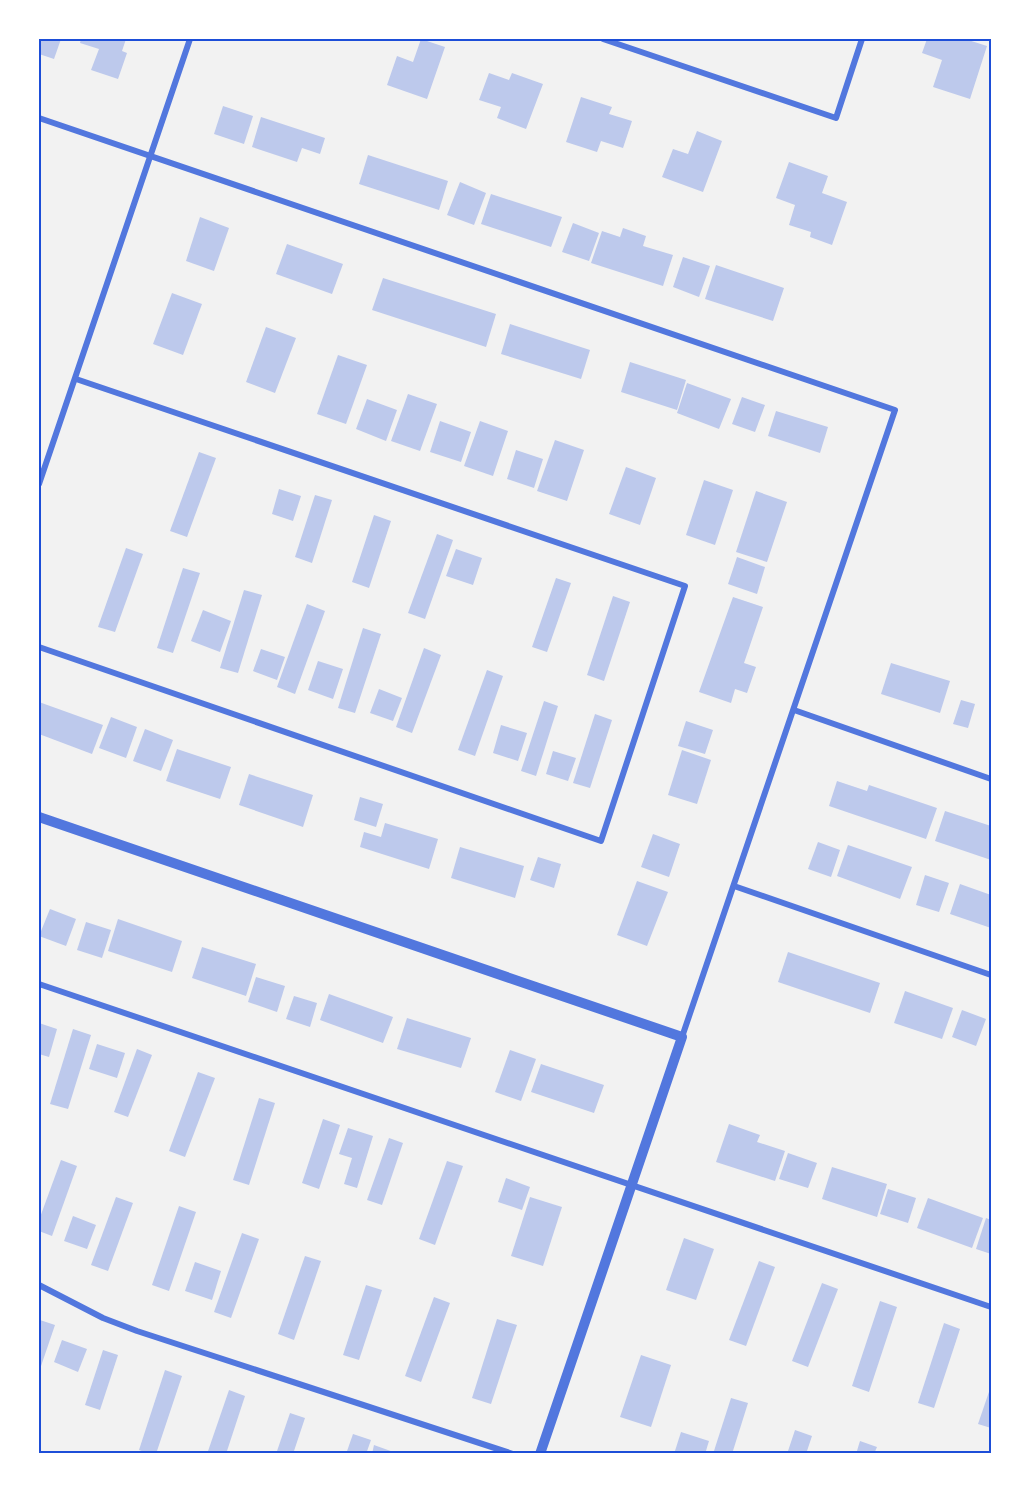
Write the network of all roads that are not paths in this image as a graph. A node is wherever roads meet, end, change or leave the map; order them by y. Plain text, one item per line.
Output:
1 (190, 39) edge
2 (603, 39) edge
3 (862, 39) edge
4 (39, 118) edge
5 (150, 156) junction
6 (76, 379) junction
7 (39, 484) edge
8 (39, 647) edge
9 (794, 710) junction
10 (991, 779) edge
11 (39, 817) edge
12 (734, 886) junction
13 (991, 975) edge
14 (39, 984) edge
15 (682, 1037) junction
16 (632, 1186) junction
17 (39, 1285) edge
18 (991, 1307) edge
19 (513, 1454) edge
20 (540, 1454) edge

1 - 5 street
2 - 3 street
4 - 5 street
5 - 6 street
5 - 9 street
6 - 7 street
6 - 8 street
9 - 10 street
9 - 12 street
11 - 15 street
12 - 13 street
12 - 15 street
14 - 16 street
15 - 16 street
16 - 18 street
16 - 20 street
17 - 19 street

